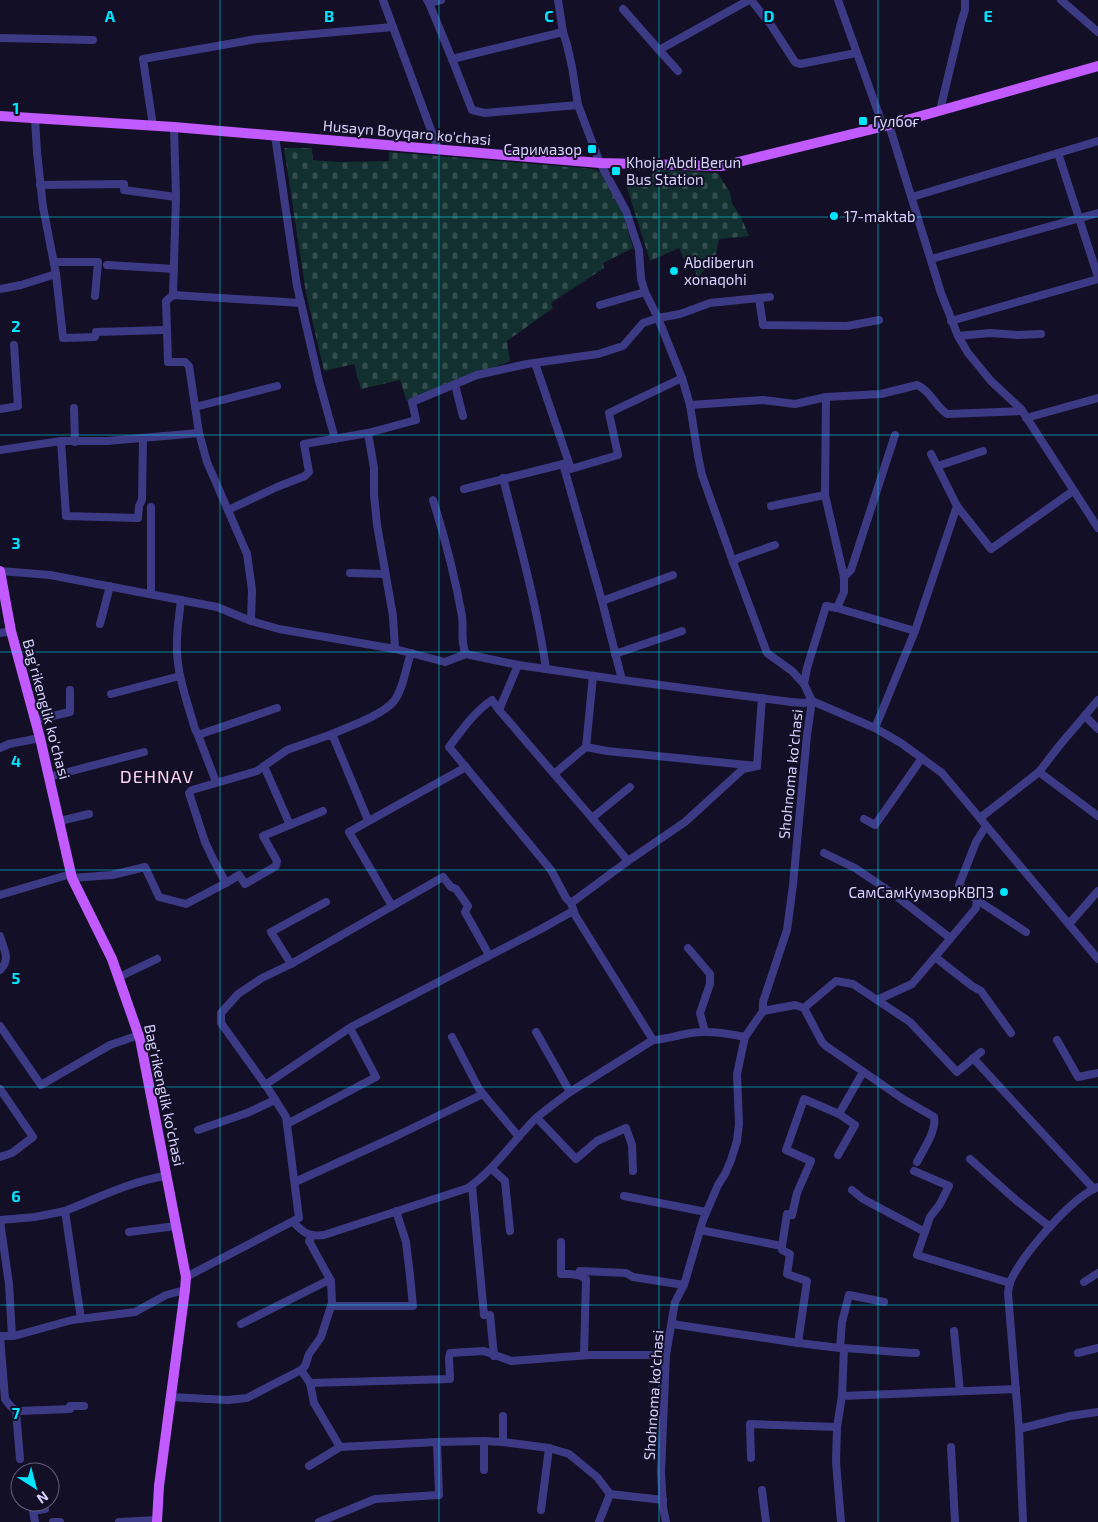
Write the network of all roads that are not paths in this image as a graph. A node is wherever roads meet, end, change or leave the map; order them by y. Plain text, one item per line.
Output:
1 (383, 0) edge
2 (441, 0) edge
3 (558, 0) edge
4 (750, 0) edge
5 (838, 0) edge
6 (965, 0) edge
7 (1060, 0) edge
8 (428, 2) edge
9 (622, 9) dead end
10 (393, 28) junction
11 (563, 32) junction
12 (1098, 32) edge
13 (0, 38) edge
14 (93, 40) dead end
15 (659, 50) junction
16 (856, 53) junction
17 (452, 59) junction
18 (1098, 66) edge
19 (678, 70) dead end
20 (578, 105) junction
21 (940, 110) junction
22 (0, 116) edge
23 (35, 119) junction
24 (153, 126) junction
25 (886, 126) junction
26 (174, 127) junction
27 (275, 136) junction
28 (1098, 140) edge
29 (438, 149) junction
30 (1058, 153) junction
31 (600, 163) junction
32 (40, 185) junction
33 (176, 197) junction
34 (912, 197) junction
35 (1098, 213) edge
36 (1080, 218) junction
37 (931, 259) junction
38 (54, 262) junction
39 (107, 265) dead end
40 (174, 269) junction
41 (56, 274) junction
42 (1098, 278) edge
43 (0, 289) edge
44 (645, 292) junction
45 (95, 296) dead end
46 (174, 296) junction
47 (770, 297) dead end
48 (759, 298) junction
49 (301, 303) junction
50 (600, 305) dead end
51 (658, 318) junction
52 (879, 320) dead end
53 (951, 321) junction
54 (166, 330) junction
55 (1042, 334) dead end
56 (958, 336) junction
57 (14, 345) dead end
58 (535, 363) junction
59 (682, 378) junction
60 (454, 384) junction
61 (277, 386) dead end
62 (826, 397) junction
63 (1098, 398) edge
64 (690, 405) junction
65 (194, 407) junction
66 (0, 408) edge
67 (74, 408) dead end
68 (1024, 414) junction
69 (463, 416) dead end
70 (199, 433) junction
71 (368, 433) junction
72 (895, 435) dead end
73 (143, 438) junction
74 (334, 439) junction
75 (61, 441) junction
76 (75, 442) junction
77 (0, 450) edge
78 (983, 451) dead end
79 (931, 454) dead end
80 (566, 463) junction
81 (938, 466) junction
82 (503, 478) junction
83 (464, 489) dead end
84 (1072, 491) junction
85 (826, 495) junction
86 (433, 500) dead end
87 (771, 506) dead end
88 (958, 506) junction
89 (151, 507) dead end
90 (228, 510) junction
91 (1098, 528) edge
92 (776, 545) dead end
93 (733, 562) junction
94 (0, 572) edge
95 (350, 573) dead end
96 (385, 574) junction
97 (672, 574) dead end
98 (844, 577) junction
99 (110, 586) junction
100 (151, 594) junction
101 (181, 600) junction
102 (602, 601) junction
103 (836, 608) junction
104 (251, 621) junction
105 (100, 624) dead end
106 (682, 631) dead end
107 (916, 631) junction
108 (5, 632) edge
109 (394, 649) junction
110 (410, 653) junction
111 (466, 654) junction
112 (615, 654) junction
113 (518, 665) junction
114 (546, 669) junction
115 (180, 676) junction
116 (593, 676) junction
117 (622, 680) junction
118 (804, 684) junction
119 (70, 690) dead end
120 (111, 694) dead end
121 (762, 698) junction
122 (1098, 700) edge
123 (812, 701) junction
124 (277, 708) dead end
125 (499, 710) junction
126 (1085, 716) junction
127 (35, 720) junction
128 (875, 728) junction
129 (1098, 729) edge
130 (332, 734) junction
131 (198, 735) junction
132 (40, 738) junction
133 (586, 747) junction
134 (0, 748) edge
135 (144, 752) dead end
136 (922, 758) junction
137 (264, 766) junction
138 (757, 766) junction
139 (466, 767) junction
140 (1039, 772) junction
141 (554, 774) junction
142 (49, 777) junction
143 (216, 782) junction
144 (630, 787) dead end
145 (323, 812) dead end
146 (89, 814) dead end
147 (1098, 816) edge
148 (592, 818) junction
149 (980, 818) junction
150 (864, 819) dead end
151 (368, 820) junction
152 (60, 821) junction
153 (290, 825) junction
154 (986, 826) junction
155 (824, 853) dead end
156 (628, 861) junction
157 (72, 876) junction
158 (226, 882) junction
159 (1098, 891) edge
160 (0, 895) edge
161 (978, 900) junction
162 (326, 902) dead end
163 (392, 906) junction
164 (572, 907) junction
165 (1069, 924) junction
166 (1026, 932) dead end
167 (0, 936) edge
168 (950, 938) junction
169 (688, 948) dead end
170 (489, 955) junction
171 (935, 957) junction
172 (1098, 958) edge
173 (157, 959) dead end
174 (291, 964) junction
175 (0, 970) edge
176 (119, 977) junction
177 (877, 1000) junction
178 (804, 1008) junction
179 (763, 1011) junction
180 (0, 1026) edge
181 (350, 1028) junction
182 (536, 1032) dead end
183 (705, 1032) junction
184 (1011, 1033) dead end
185 (139, 1035) junction
186 (452, 1037) dead end
187 (745, 1037) junction
188 (653, 1040) junction
189 (1057, 1040) dead end
190 (981, 1052) dead end
191 (973, 1058) junction
192 (864, 1072) junction
193 (1098, 1073) edge
194 (265, 1084) junction
195 (0, 1089) edge
196 (570, 1092) junction
197 (484, 1094) junction
198 (275, 1100) junction
199 (839, 1114) junction
200 (537, 1118) junction
201 (287, 1124) junction
202 (198, 1130) dead end
203 (519, 1138) junction
204 (838, 1155) dead end
205 (0, 1157) edge
206 (970, 1159) dead end
207 (917, 1162) dead end
208 (492, 1168) junction
209 (633, 1171) dead end
210 (914, 1171) dead end
211 (166, 1176) junction
212 (295, 1182) junction
213 (472, 1186) junction
214 (1096, 1188) edge
215 (852, 1190) dead end
216 (624, 1196) dead end
217 (65, 1211) junction
218 (396, 1211) junction
219 (706, 1212) junction
220 (0, 1221) edge
221 (293, 1222) junction
222 (176, 1226) junction
223 (1050, 1227) junction
224 (700, 1230) junction
225 (510, 1231) dead end
226 (129, 1232) dead end
227 (924, 1232) junction
228 (312, 1236) junction
229 (561, 1242) dead end
230 (782, 1246) junction
231 (1098, 1273) edge
232 (580, 1275) junction
233 (186, 1277) junction
234 (332, 1280) junction
235 (1010, 1282) junction
236 (1084, 1282) dead end
237 (684, 1285) junction
238 (186, 1290) junction
239 (884, 1302) dead end
240 (331, 1306) junction
241 (81, 1319) junction
242 (241, 1324) dead end
243 (672, 1324) junction
244 (954, 1331) dead end
245 (0, 1336) edge
246 (12, 1336) junction
247 (798, 1343) junction
248 (842, 1348) junction
249 (1098, 1348) edge
250 (916, 1353) dead end
251 (1078, 1353) dead end
252 (584, 1355) junction
253 (666, 1355) junction
254 (494, 1356) junction
255 (300, 1370) junction
256 (310, 1382) junction
257 (1016, 1389) junction
258 (960, 1391) junction
259 (842, 1396) junction
260 (170, 1397) junction
261 (84, 1406) dead end
262 (16, 1411) junction
263 (1098, 1414) edge
264 (504, 1416) dead end
265 (837, 1427) junction
266 (1019, 1429) junction
267 (484, 1441) junction
268 (437, 1442) junction
269 (503, 1442) junction
270 (340, 1447) junction
271 (950, 1447) dead end
272 (549, 1448) junction
273 (751, 1458) dead end
274 (20, 1460) dead end
275 (309, 1466) dead end
276 (484, 1470) dead end
277 (762, 1490) dead end
278 (610, 1494) junction
279 (663, 1500) junction
280 (541, 1510) dead end
281 (157, 1521) edge
282 (53, 1522) edge
283 (60, 1522) edge
284 (119, 1522) edge
285 (319, 1522) edge
286 (599, 1522) edge
287 (666, 1522) edge
288 (766, 1522) edge
289 (841, 1522) edge
290 (954, 1522) edge
291 (1023, 1522) edge

1 - 10 street
2 - 8 street
3 - 11 street, Shohnoma ko'chasi
4 - 15 street
4 - 16 street
5 - 16 street
6 - 21 street
7 - 12 street
8 - 17 street
9 - 15 street
10 - 24 street
10 - 29 street
11 - 17 street
11 - 20 street, Shohnoma ko'chasi
13 - 14 street
15 - 19 street
16 - 25 street
17 - 20 street
18 - 21 main road, Husayn Boyqaro ko'chasi
20 - 31 street, Shohnoma ko'chasi
21 - 25 main road, Husayn Boyqaro ko'chasi
22 - 23 main road, Husayn Boyqaro ko'chasi
23 - 24 main road, Husayn Boyqaro ko'chasi
23 - 32 street
24 - 26 main road, Husayn Boyqaro ko'chasi
25 - 31 main road, Husayn Boyqaro ko'chasi
25 - 34 street
26 - 27 main road, Husayn Boyqaro ko'chasi
26 - 33 street
27 - 29 main road, Husayn Boyqaro ko'chasi
27 - 49 street
28 - 30 street
29 - 31 main road, Husayn Boyqaro ko'chasi
30 - 34 street
30 - 36 street
31 - 44 street, Shohnoma ko'chasi
32 - 33 street
32 - 38 street
33 - 40 street
34 - 37 street
35 - 36 street
36 - 37 street
36 - 42 street
37 - 53 street
38 - 41 street
38 - 45 street
39 - 40 street
40 - 46 street
41 - 43 street
41 - 54 street
42 - 53 street
44 - 50 street
44 - 51 street, Shohnoma ko'chasi
46 - 49 street
46 - 54 street
47 - 48 street
48 - 51 street
48 - 52 street
49 - 74 street
51 - 58 street
51 - 59 street, Shohnoma ko'chasi
53 - 56 street
54 - 65 street
55 - 56 street
56 - 68 street
57 - 66 street
58 - 60 street
58 - 80 street
59 - 64 street, Shohnoma ko'chasi
59 - 80 street
60 - 69 street
60 - 71 street
61 - 65 street
62 - 64 street
62 - 68 street
62 - 85 street
63 - 68 street
64 - 93 street, Shohnoma ko'chasi
65 - 70 street
67 - 76 street
68 - 84 street
70 - 73 street
70 - 90 street
71 - 74 street
71 - 96 street
72 - 98 street
73 - 75 street
73 - 76 street
74 - 90 street
75 - 76 street
75 - 77 street
78 - 81 street
79 - 81 street
80 - 82 street
80 - 102 street
81 - 88 street
82 - 83 street
82 - 114 street
84 - 88 street
84 - 91 street
85 - 87 street
85 - 98 street
86 - 111 street
88 - 107 street
89 - 100 street
90 - 104 street
92 - 93 street
93 - 118 street, Shohnoma ko'chasi
94 - 99 street
94 - 108 main road, Bag'rikenglik ko'chasi
95 - 96 street
96 - 109 street
97 - 102 street
98 - 103 street
99 - 100 street
99 - 105 street
100 - 101 street
101 - 104 street
101 - 115 street
102 - 112 street
103 - 107 street
103 - 118 street
104 - 109 street
106 - 112 street
107 - 128 street
108 - 127 main road, Bag'rikenglik ko'chasi
109 - 110 street
110 - 111 street
110 - 130 street
111 - 113 street
112 - 117 street
113 - 114 street
113 - 125 street
114 - 116 street
115 - 120 street
115 - 131 street
116 - 117 street
116 - 133 street
117 - 121 street
118 - 123 street, Shohnoma ko'chasi
119 - 127 street
121 - 123 street
121 - 138 street
122 - 126 street
123 - 128 street
123 - 179 street, Shohnoma ko'chasi
124 - 131 street
125 - 139 street
125 - 141 street
126 - 129 street
126 - 140 street
127 - 132 main road, Bag'rikenglik ko'chasi
128 - 136 street
130 - 137 street
130 - 151 street
131 - 143 street
132 - 134 street
132 - 142 main road, Bag'rikenglik ko'chasi
133 - 138 street
133 - 141 street
135 - 142 street
136 - 149 street
136 - 150 street
137 - 143 street
137 - 153 street
138 - 156 street
139 - 151 street
139 - 164 street
140 - 147 street
140 - 149 street
141 - 148 street
142 - 152 main road, Bag'rikenglik ko'chasi
143 - 158 street
144 - 148 street
145 - 153 street
146 - 152 street
148 - 156 street
149 - 154 street
151 - 163 street
152 - 157 main road, Bag'rikenglik ko'chasi
153 - 158 street
154 - 161 street
154 - 165 street
155 - 168 street
156 - 164 street
157 - 158 street
157 - 160 street
157 - 176 main road, Bag'rikenglik ko'chasi
159 - 165 street
161 - 166 street
161 - 168 street
162 - 174 street
163 - 170 street
163 - 174 street
164 - 170 street
164 - 188 street
165 - 172 street
167 - 175 street
168 - 171 street
169 - 183 street
170 - 181 street
171 - 177 street
171 - 184 street
173 - 176 street
174 - 194 street
176 - 185 main road, Bag'rikenglik ko'chasi
177 - 178 street
177 - 191 street
178 - 179 street
178 - 192 street
179 - 187 street, Shohnoma ko'chasi
180 - 185 street
181 - 194 street
181 - 201 street
182 - 196 street
183 - 187 street
183 - 188 street
185 - 211 main road, Bag'rikenglik ko'chasi
186 - 197 street
187 - 219 street, Shohnoma ko'chasi
188 - 196 street
189 - 193 street
190 - 191 street
191 - 214 street
192 - 199 street
192 - 207 street
194 - 198 street
195 - 205 street
196 - 200 street
197 - 203 street
197 - 212 street
198 - 201 street
198 - 202 street
199 - 204 street
199 - 230 street
200 - 203 street
200 - 209 street
201 - 212 street
203 - 208 street
206 - 223 street
208 - 213 street
208 - 225 street
210 - 227 street
211 - 217 street
211 - 222 main road, Bag'rikenglik ko'chasi
212 - 221 street
213 - 218 street
213 - 254 street
214 - 223 street
215 - 227 street
216 - 219 street
217 - 220 street
217 - 241 street
218 - 228 street
218 - 240 street
219 - 224 street, Shohnoma ko'chasi
220 - 246 street
221 - 228 street
221 - 233 street
222 - 226 street
222 - 233 main road, Bag'rikenglik ko'chasi
223 - 235 street
224 - 230 street
224 - 237 street, Shohnoma ko'chasi
227 - 235 street
228 - 234 street
229 - 232 street
230 - 247 street
231 - 236 street
232 - 237 street
232 - 252 street
233 - 238 main road, Bag'rikenglik ko'chasi
234 - 240 street
234 - 242 street
235 - 257 street
237 - 243 street, Shohnoma ko'chasi
238 - 241 street
238 - 260 main road, Bag'rikenglik ko'chasi
239 - 248 street
240 - 255 street
241 - 246 street
243 - 247 street
243 - 253 street, Shohnoma ko'chasi
244 - 258 street
245 - 246 street
245 - 262 street
247 - 248 street
248 - 250 street
248 - 259 street
249 - 251 street
252 - 253 street
252 - 254 street
253 - 279 street, Shohnoma ko'chasi
254 - 256 street
255 - 256 street
255 - 260 street
256 - 270 street
257 - 258 street
257 - 266 street
258 - 259 street
259 - 265 street
260 - 281 main road, Bag'rikenglik ko'chasi
261 - 262 street
262 - 274 street
263 - 266 street
264 - 269 street
265 - 273 street
265 - 289 street
266 - 291 street
267 - 268 street
267 - 269 street
267 - 276 street
268 - 270 street
268 - 285 street
269 - 272 street
270 - 275 street
271 - 290 street
272 - 278 street
272 - 280 street
277 - 288 street
278 - 279 street
278 - 286 street
279 - 287 street, Shohnoma ko'chasi
281 - 284 street
282 - 283 street

